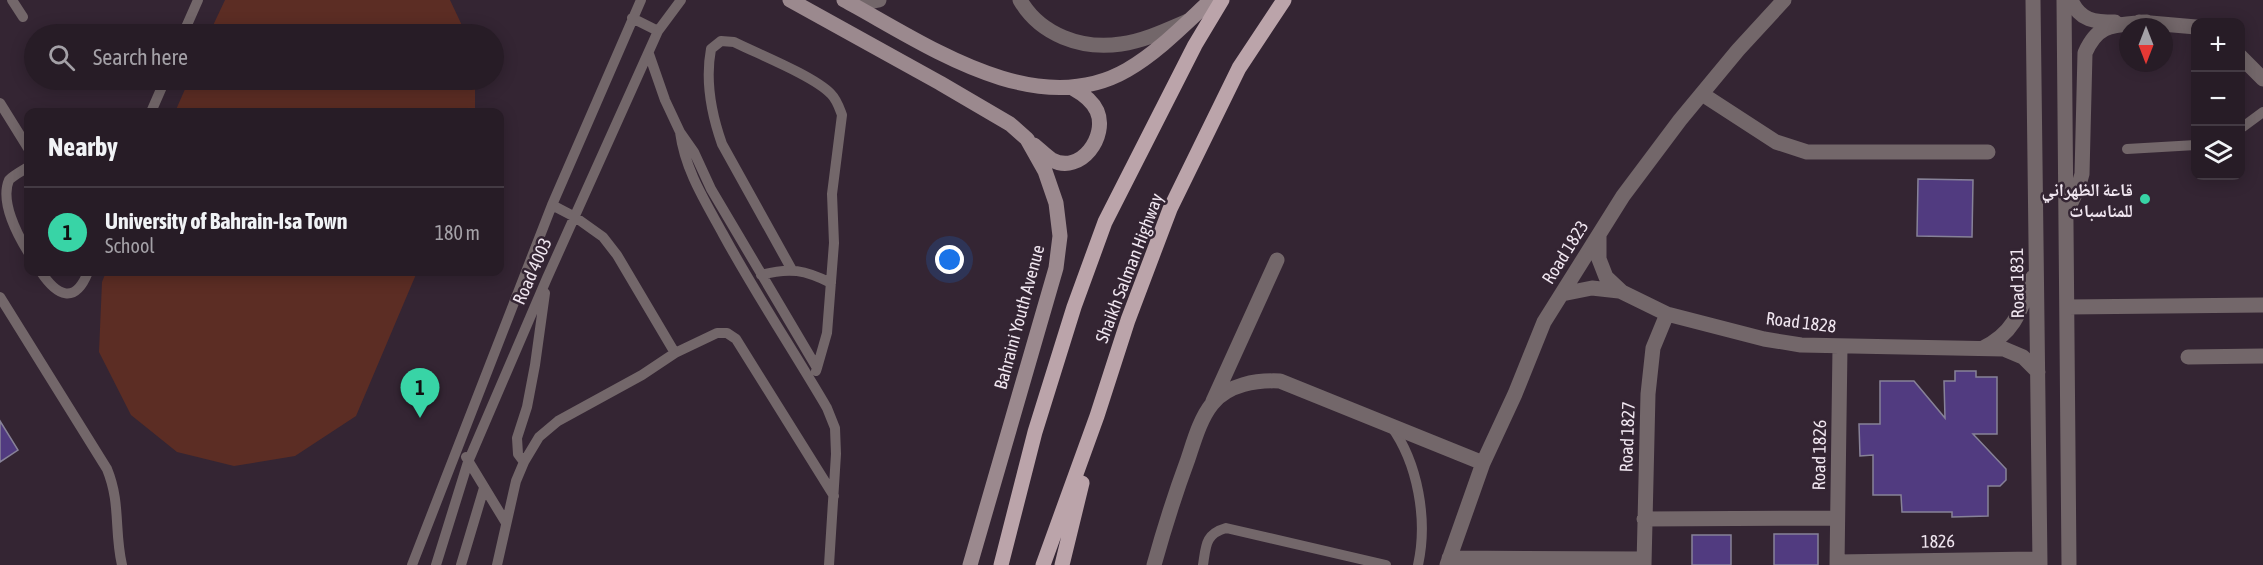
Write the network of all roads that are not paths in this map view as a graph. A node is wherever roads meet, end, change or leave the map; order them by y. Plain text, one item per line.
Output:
1 (12, 0) edge
2 (198, 0) edge
3 (640, 0) edge
4 (681, 0) edge
5 (790, 0) edge
6 (879, 0) edge
7 (1020, 0) edge
8 (1210, 0) edge
9 (1222, 0) edge
10 (1284, 0) edge
11 (1784, 0) edge
12 (2033, 0) edge
13 (2064, 0) edge
14 (2071, 0) edge
15 (849, 3) edge
16 (23, 18) dead end
17 (632, 18) junction
18 (1188, 21) junction
19 (2119, 21) edge
20 (187, 24) edge
21 (2119, 25) edge
22 (2173, 25) edge
23 (2191, 26) edge
24 (658, 31) junction
25 (649, 54) junction
26 (2245, 60) edge
27 (2263, 79) edge
28 (1074, 89) junction
29 (161, 90) edge
30 (1702, 94) junction
31 (0, 103) edge
32 (153, 108) edge
33 (2263, 112) edge
34 (2245, 126) edge
35 (680, 132) junction
36 (1027, 140) junction
37 (24, 142) edge
38 (2191, 145) edge
39 (2127, 149) dead end
40 (1988, 152) dead end
41 (24, 170) edge
42 (552, 205) junction
43 (2066, 213) junction
44 (575, 217) junction
45 (1599, 233) junction
46 (24, 245) edge
47 (1277, 260) dead end
48 (2037, 268) junction
49 (792, 270) junction
50 (761, 275) junction
51 (44, 276) edge
52 (86, 276) edge
53 (547, 278) junction
54 (831, 283) junction
55 (1622, 292) junction
56 (1562, 294) junction
57 (0, 297) edge
58 (2263, 305) edge
59 (2067, 306) junction
60 (1667, 314) junction
61 (1840, 347) junction
62 (1983, 348) junction
63 (675, 353) junction
64 (2263, 356) edge
65 (2188, 357) dead end
66 (817, 368) junction
67 (2038, 372) junction
68 (811, 382) junction
69 (1212, 404) junction
70 (1097, 416) junction
71 (1389, 423) junction
72 (460, 436) junction
73 (468, 462) junction
74 (524, 462) junction
75 (1483, 463) junction
76 (484, 488) junction
77 (834, 496) junction
78 (1012, 518) junction
79 (1837, 518) junction
80 (1644, 519) junction
81 (506, 523) junction
82 (1448, 562) edge
83 (1644, 562) edge
84 (2040, 562) edge
85 (1837, 563) edge
86 (413, 564) edge
87 (1381, 564) edge
88 (122, 565) edge
89 (436, 565) edge
90 (461, 565) edge
91 (497, 565) edge
92 (829, 565) edge
93 (970, 565) edge
94 (993, 565) edge
95 (1001, 565) edge
96 (1043, 565) edge
97 (1062, 565) edge
98 (1154, 565) edge
99 (1203, 565) edge
100 (1418, 565) edge
101 (2069, 565) edge

1 - 16 lane
2 - 20 lane
3 - 17 lane, Road 4003
4 - 24 lane, Road 4003
5 - 36 street, Bahraini Youth Avenue
6 - 15 street
7 - 18 street
8 - 18 street
9 - 78 main road, Shaikh Salman Highway
10 - 70 main road, Shaikh Salman Highway
11 - 30 street, Road 1823
12 - 48 street, Road 1831
13 - 43 street
14 - 19 street
15 - 28 street
17 - 24 lane
17 - 42 lane, Road 4003
18 - 28 street
21 - 43 street
22 - 23 street
24 - 25 lane, Road 4003
25 - 35 lane
25 - 44 lane, Road 4003
26 - 27 street
28 - 36 street
29 - 32 lane
30 - 40 street
30 - 45 street, Road 1823
31 - 37 lane
33 - 34 lane
35 - 50 lane
35 - 68 lane
36 - 93 street, Bahraini Youth Avenue
38 - 39 lane
41 - 46 lane
42 - 44 lane
42 - 72 lane, Road 4003
43 - 59 street
44 - 53 lane, Road 4003
44 - 63 lane
45 - 55 street, Road 1828
45 - 56 street, Road 1823
47 - 69 street
48 - 62 street
48 - 67 street, Road 1831
49 - 50 lane
49 - 54 lane
49 - 54 lane
50 - 66 lane
51 - 52 lane
53 - 73 lane, Road 4003
53 - 74 lane
54 - 66 lane
55 - 56 street, Road 1828
55 - 60 street, Road 1828
56 - 75 street, Road 1823
57 - 88 lane
58 - 59 street
59 - 101 street
60 - 61 street, Road 1828
60 - 80 street, Road 1827
61 - 62 street, Road 1828
61 - 79 street, Road 1826
62 - 67 street, Road 1828
63 - 74 lane
63 - 77 lane
64 - 65 street
66 - 68 lane
67 - 84 street, Road 1831
68 - 77 lane
69 - 71 street
69 - 98 street
70 - 96 main road, Shaikh Salman Highway
70 - 97 main road
71 - 75 street
71 - 100 lane
72 - 73 lane
72 - 86 lane, Road 4003
73 - 76 lane
73 - 89 lane, Road 4003
74 - 81 lane
75 - 82 street, Road 1823
76 - 81 lane
76 - 90 lane
77 - 92 lane
78 - 94 main road
78 - 95 main road, Shaikh Salman Highway
79 - 80 street
79 - 85 street, Road 1826
80 - 83 street, Road 1827
81 - 91 lane
82 - 83 street
84 - 85 street, 1826
87 - 99 lane

